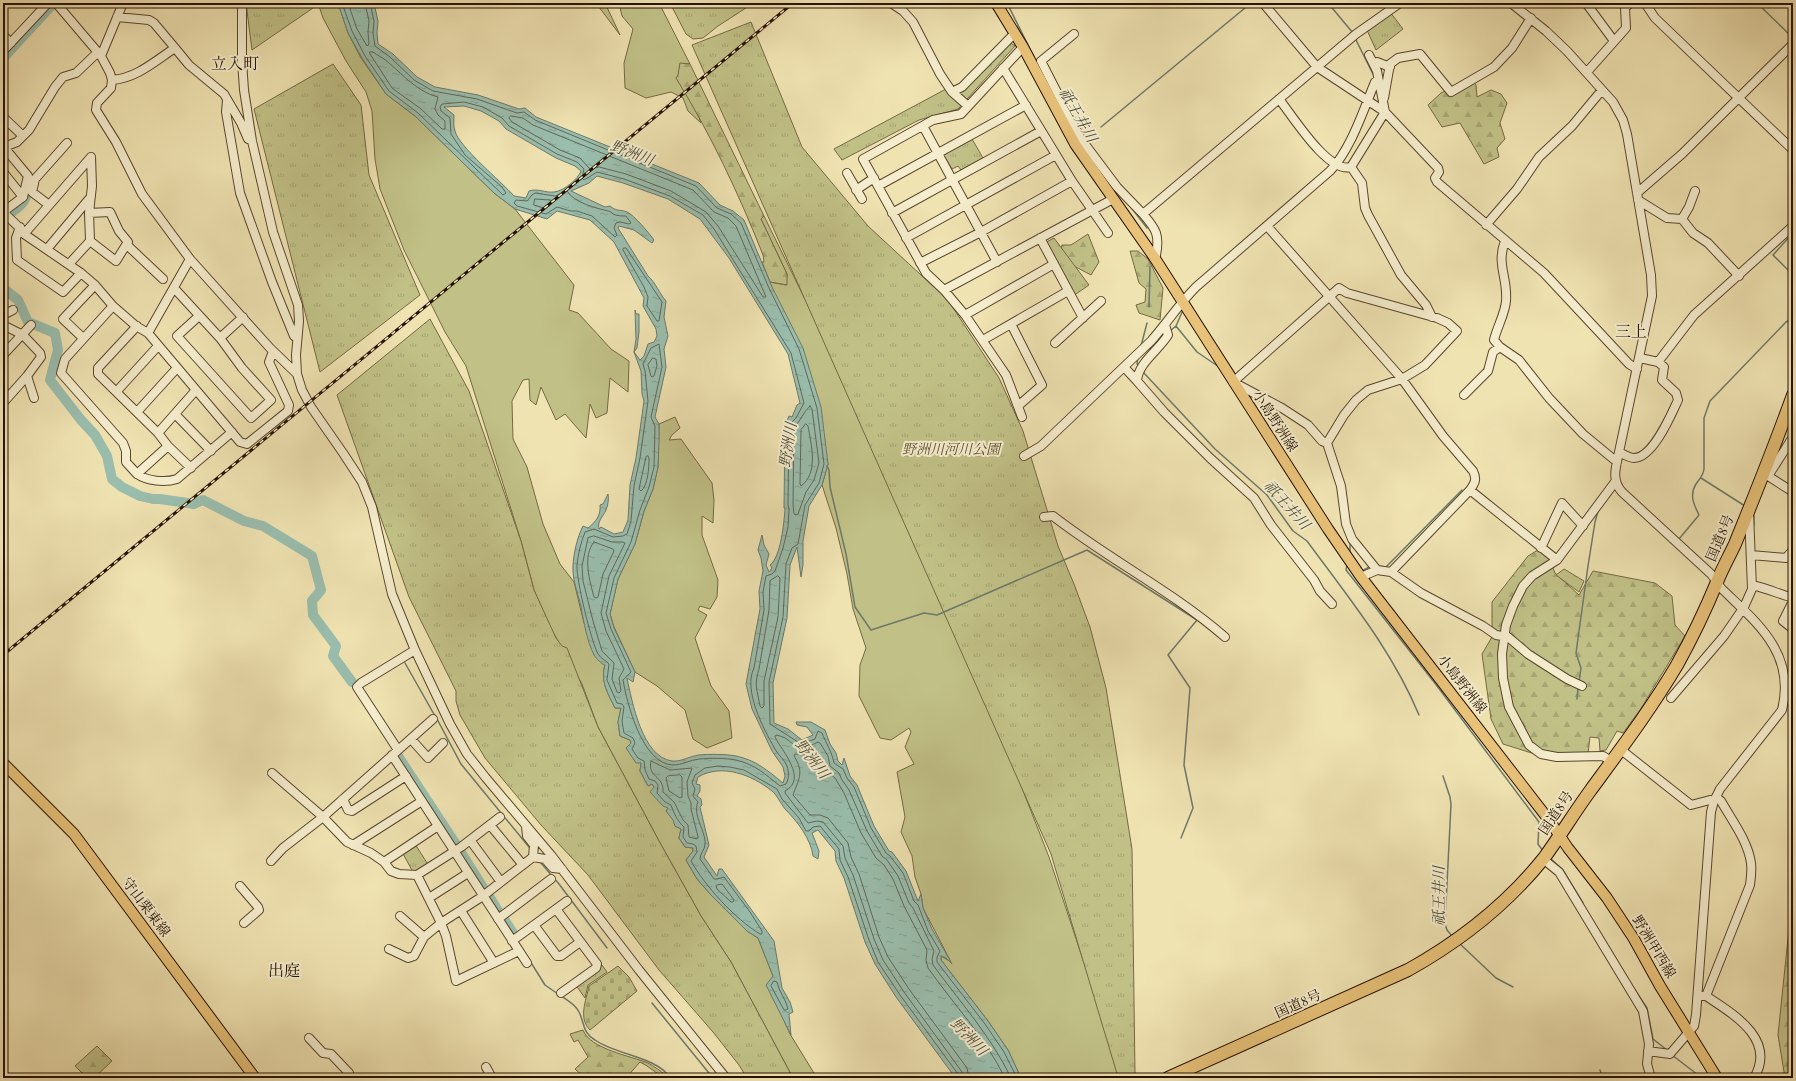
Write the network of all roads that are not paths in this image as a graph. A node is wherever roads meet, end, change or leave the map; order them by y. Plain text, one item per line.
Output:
1 (48, 3) edge
2 (56, 3) edge
3 (123, 3) edge
4 (242, 3) edge
5 (891, 3) edge
6 (996, 3) edge
7 (1263, 3) edge
8 (1400, 3) edge
9 (1511, 3) edge
10 (1586, 3) edge
11 (1630, 3) edge
12 (1645, 3) edge
13 (117, 17) junction
14 (1531, 18) junction
15 (1015, 33) junction
16 (3, 34) edge
17 (1074, 34) dead end
18 (1614, 41) junction
19 (11, 42) junction
20 (1793, 44) edge
21 (1023, 47) junction
22 (175, 48) junction
23 (3, 51) edge
24 (100, 54) junction
25 (1369, 55) dead end
26 (1374, 64) junction
27 (1317, 67) junction
28 (1390, 67) junction
29 (1003, 68) junction
30 (1587, 72) junction
31 (112, 80) junction
32 (1379, 81) junction
33 (1602, 90) junction
34 (952, 92) junction
35 (1279, 99) junction
36 (1738, 99) junction
37 (227, 100) junction
38 (1367, 101) junction
39 (1383, 102) junction
40 (1026, 105) junction
41 (968, 106) junction
42 (3, 117) edge
43 (923, 126) junction
44 (1041, 131) junction
45 (23, 136) junction
46 (252, 141) junction
47 (67, 143) dead end
48 (3, 146) edge
49 (1793, 150) edge
50 (938, 153) junction
51 (1056, 155) junction
52 (1336, 165) junction
53 (1351, 167) junction
54 (3, 172) edge
55 (847, 173) dead end
56 (952, 180) junction
57 (1072, 181) junction
58 (876, 182) junction
59 (856, 190) junction
60 (1695, 191) dead end
61 (27, 193) junction
62 (1637, 196) junction
63 (89, 199) junction
64 (862, 199) dead end
65 (1114, 199) junction
66 (49, 205) junction
67 (966, 205) junction
68 (1092, 210) junction
69 (3, 212) edge
70 (89, 212) junction
71 (892, 213) junction
72 (1143, 214) junction
73 (1682, 219) junction
74 (1486, 225) junction
75 (1268, 226) junction
76 (1793, 226) edge
77 (22, 231) junction
78 (981, 232) junction
79 (1108, 233) dead end
80 (906, 238) junction
81 (1040, 238) junction
82 (90, 241) junction
83 (1505, 241) junction
84 (127, 245) junction
85 (47, 249) junction
86 (1154, 257) junction
87 (190, 259) junction
88 (997, 262) junction
89 (920, 263) junction
90 (69, 264) junction
91 (1054, 264) junction
92 (81, 273) junction
93 (1739, 276) junction
94 (162, 279) dead end
95 (95, 285) junction
96 (174, 288) junction
97 (944, 290) junction
98 (1068, 291) junction
99 (1330, 297) junction
100 (1102, 301) dead end
101 (1182, 301) junction
102 (113, 306) junction
103 (13, 310) dead end
104 (3, 315) edge
105 (965, 315) junction
106 (199, 316) junction
107 (243, 317) junction
108 (1432, 317) junction
109 (1082, 318) junction
110 (1011, 324) junction
111 (3, 325) edge
112 (31, 325) dead end
113 (1165, 325) junction
114 (137, 326) junction
115 (148, 333) junction
116 (22, 335) junction
117 (83, 338) junction
118 (220, 338) junction
119 (297, 338) junction
120 (983, 340) junction
121 (1055, 343) dead end
122 (158, 346) junction
123 (1500, 347) junction
124 (273, 351) junction
125 (3, 355) edge
126 (1640, 358) junction
127 (1658, 362) junction
128 (177, 368) junction
129 (1124, 368) junction
130 (1637, 369) junction
131 (297, 374) junction
132 (27, 376) junction
133 (1402, 379) junction
134 (1137, 381) junction
135 (1233, 382) junction
136 (196, 390) junction
137 (117, 391) junction
138 (1464, 395) dead end
139 (1793, 395) edge
140 (34, 398) dead end
141 (3, 403) edge
142 (1018, 406) junction
143 (137, 412) junction
144 (175, 414) junction
145 (1022, 417) dead end
146 (232, 432) junction
147 (158, 433) junction
148 (1793, 437) edge
149 (1327, 443) junction
150 (168, 446) junction
151 (211, 451) junction
152 (1619, 452) junction
153 (1024, 456) dead end
154 (1617, 462) junction
155 (191, 468) junction
156 (137, 474) junction
157 (1765, 477) junction
158 (1615, 482) junction
159 (1470, 490) junction
160 (1793, 492) edge
161 (1748, 509) junction
162 (1044, 517) dead end
163 (1583, 526) junction
164 (1541, 548) junction
165 (1793, 550) edge
166 (1751, 555) junction
167 (1558, 560) junction
168 (1377, 570) junction
169 (1391, 572) junction
170 (1361, 577) junction
171 (1717, 582) junction
172 (1752, 585) junction
173 (1793, 598) edge
174 (1793, 601) edge
175 (1332, 604) dead end
176 (1744, 607) junction
177 (1793, 629) edge
178 (1504, 636) junction
179 (1225, 637) dead end
180 (415, 650) junction
181 (1792, 678) edge
182 (1582, 686) dead end
183 (1671, 698) dead end
184 (433, 719) dead end
185 (411, 738) junction
186 (444, 743) dead end
187 (1620, 749) junction
188 (395, 753) junction
189 (1611, 761) junction
190 (3, 763) edge
191 (272, 773) dead end
192 (406, 776) junction
193 (344, 799) junction
194 (1715, 799) junction
195 (422, 801) junction
196 (323, 817) junction
197 (500, 817) dead end
198 (490, 825) junction
199 (438, 826) junction
200 (526, 826) junction
201 (1559, 835) junction
202 (470, 840) junction
203 (353, 845) junction
204 (454, 851) junction
205 (533, 857) junction
206 (1543, 859) junction
207 (271, 861) dead end
208 (384, 862) junction
209 (523, 865) junction
210 (562, 869) junction
211 (468, 873) junction
212 (417, 875) junction
213 (551, 879) dead end
214 (501, 882) junction
215 (240, 886) dead end
216 (483, 896) junction
217 (429, 898) junction
218 (567, 900) dead end
219 (556, 909) junction
220 (461, 911) junction
221 (400, 916) dead end
222 (498, 919) junction
223 (244, 923) dead end
224 (441, 923) junction
225 (534, 925) junction
226 (424, 937) junction
227 (512, 941) junction
228 (580, 942) junction
229 (389, 948) dead end
230 (519, 951) junction
231 (526, 962) dead end
232 (494, 963) junction
233 (561, 993) dead end
234 (1702, 996) junction
235 (1689, 1032) junction
236 (309, 1038) dead end
237 (1648, 1051) junction
238 (486, 1067) dead end
239 (349, 1073) dead end
240 (255, 1078) edge
241 (492, 1078) edge
242 (726, 1078) edge
243 (1168, 1078) edge
244 (1651, 1078) edge
245 (1716, 1078) edge
246 (1754, 1078) edge

1 - 19 street
2 - 24 street
3 - 13 street
4 - 46 street
5 - 34 street
6 - 15 main road, 小島野洲線
7 - 27 street
8 - 27 street
9 - 14 street
10 - 18 street
11 - 18 street
12 - 36 street
13 - 22 street
13 - 24 street
14 - 28 street
14 - 30 street
15 - 21 main road, 小島野洲線
15 - 34 street
16 - 19 street
17 - 72 street
18 - 30 street
19 - 23 street
20 - 36 street
21 - 29 street
21 - 65 main road, 小島野洲線
22 - 31 street
22 - 37 street
24 - 31 street
24 - 45 street
25 - 26 street
26 - 28 street
26 - 32 street
27 - 35 street
27 - 38 street
28 - 39 street
29 - 40 street
29 - 41 street
30 - 33 street
31 - 87 street
32 - 38 street
32 - 39 street
33 - 62 street
33 - 74 street
34 - 41 street
35 - 52 street
35 - 72 street
36 - 49 street
36 - 62 street
37 - 46 street
37 - 119 street
38 - 52 street
38 - 53 street
39 - 74 street
40 - 44 street
40 - 50 street
41 - 43 street
42 - 45 street
43 - 50 street
43 - 58 street
44 - 51 street
44 - 56 street
45 - 48 street
46 - 119 street
47 - 61 street
48 - 61 street
50 - 56 street
50 - 58 street
51 - 57 street
51 - 67 street
52 - 53 street
52 - 75 street
53 - 108 street
54 - 61 street
55 - 59 street
56 - 67 street
56 - 71 street
57 - 68 street
57 - 78 street
58 - 59 street
58 - 71 street
59 - 64 street
60 - 73 street
61 - 66 street
61 - 69 street
62 - 73 street
62 - 126 street
63 - 66 street
63 - 70 street
63 - 85 street
65 - 68 street
65 - 86 main road, 小島野洲線
66 - 77 street
67 - 78 street
67 - 80 street
68 - 79 street
68 - 81 street
69 - 77 street
70 - 82 street
70 - 84 street
71 - 80 street
72 - 86 street
73 - 93 street
74 - 83 street
75 - 99 street
75 - 101 street
76 - 93 street
77 - 85 street
77 - 92 street
78 - 88 street
78 - 89 street
80 - 89 street
81 - 88 street
81 - 91 street
82 - 84 street
82 - 90 street
83 - 123 street
83 - 130 street
84 - 94 street
85 - 90 street
86 - 101 main road, 小島野洲線
87 - 96 street
87 - 107 street
88 - 97 street
89 - 97 street
90 - 92 street
91 - 98 street
91 - 105 street
92 - 95 street
93 - 127 street
95 - 102 street
95 - 117 street
96 - 106 street
96 - 115 street
97 - 105 street
98 - 109 street
98 - 110 street
99 - 108 street
99 - 133 street
99 - 135 street
100 - 109 street
101 - 113 street
101 - 135 main road, 小島野洲線
102 - 114 street
102 - 117 street
103 - 104 street
105 - 120 street
106 - 118 street
106 - 118 street
107 - 118 street
107 - 124 street
108 - 133 street
109 - 121 street
110 - 120 street
110 - 142 street
111 - 116 street
112 - 116 street
113 - 129 street
113 - 134 street
114 - 115 street
114 - 137 street
115 - 122 street
116 - 125 street
116 - 132 street
117 - 156 street
119 - 131 street
120 - 142 street
122 - 128 street
122 - 137 street
123 - 138 street
123 - 154 street
124 - 131 street
124 - 146 street
126 - 127 street
126 - 130 street
127 - 152 street
128 - 136 street
128 - 143 street
129 - 134 street
129 - 153 street
130 - 152 street
131 - 180 street
132 - 140 street
132 - 141 street
133 - 149 street
133 - 159 street
134 - 175 street
135 - 149 street
135 - 170 main road, 小島野洲線
136 - 144 street
136 - 146 street
137 - 143 street
139 - 157 highway, 国道8号
142 - 145 street
143 - 147 street
144 - 147 street
144 - 151 street
146 - 151 street
147 - 150 street
148 - 157 street
149 - 168 street
150 - 155 street
150 - 156 street
151 - 155 street
152 - 154 street
154 - 158 street
155 - 156 street
157 - 160 street
157 - 161 highway, 国道8号
158 - 163 street
158 - 171 street
159 - 164 street
159 - 169 street
161 - 166 street
161 - 171 highway, 国道8号
162 - 179 street
163 - 164 street
163 - 167 street
164 - 167 street
165 - 166 street
166 - 172 street
167 - 178 street
168 - 169 street
168 - 170 street
169 - 178 street
170 - 201 main road, 小島野洲線
171 - 176 street
171 - 187 highway, 国道8号
172 - 173 street
172 - 176 street
174 - 177 street
176 - 181 street
176 - 183 street
178 - 182 street
178 - 189 street
180 - 188 street
180 - 200 street
181 - 194 street
184 - 185 street
185 - 186 street
185 - 188 street
187 - 189 highway, 国道8号
187 - 194 street
188 - 192 street
188 - 193 street
189 - 201 highway, 国道8号
190 - 240 main road, 守山栗東線
191 - 196 street
192 - 193 street
192 - 195 street
193 - 196 street
194 - 234 street
194 - 234 street
195 - 199 street
195 - 203 street
196 - 203 street
196 - 207 street
197 - 198 street
198 - 202 street
198 - 209 street
199 - 204 street
199 - 208 street
200 - 205 street
200 - 210 street
201 - 206 highway, 国道8号
201 - 235 main road, 野洲甲西線
202 - 204 street
202 - 214 street
203 - 208 street
204 - 211 street
204 - 212 street
205 - 209 street
205 - 210 street
206 - 237 street
206 - 243 highway, 国道8号
208 - 212 street
209 - 214 street
210 - 242 street
211 - 216 street
211 - 217 street
212 - 217 street
213 - 222 street
214 - 216 street
215 - 223 street
216 - 220 street
216 - 222 street
217 - 224 street
218 - 219 street
219 - 225 street
219 - 228 street
220 - 224 street
220 - 232 street
221 - 226 street
222 - 227 street
224 - 226 street
224 - 232 street
225 - 227 street
225 - 228 street
226 - 229 street
227 - 230 street
228 - 233 street
230 - 231 street
230 - 232 street
234 - 235 street
234 - 246 street
235 - 237 street
235 - 245 main road, 野洲甲西線
236 - 239 street
237 - 244 street
238 - 241 street

